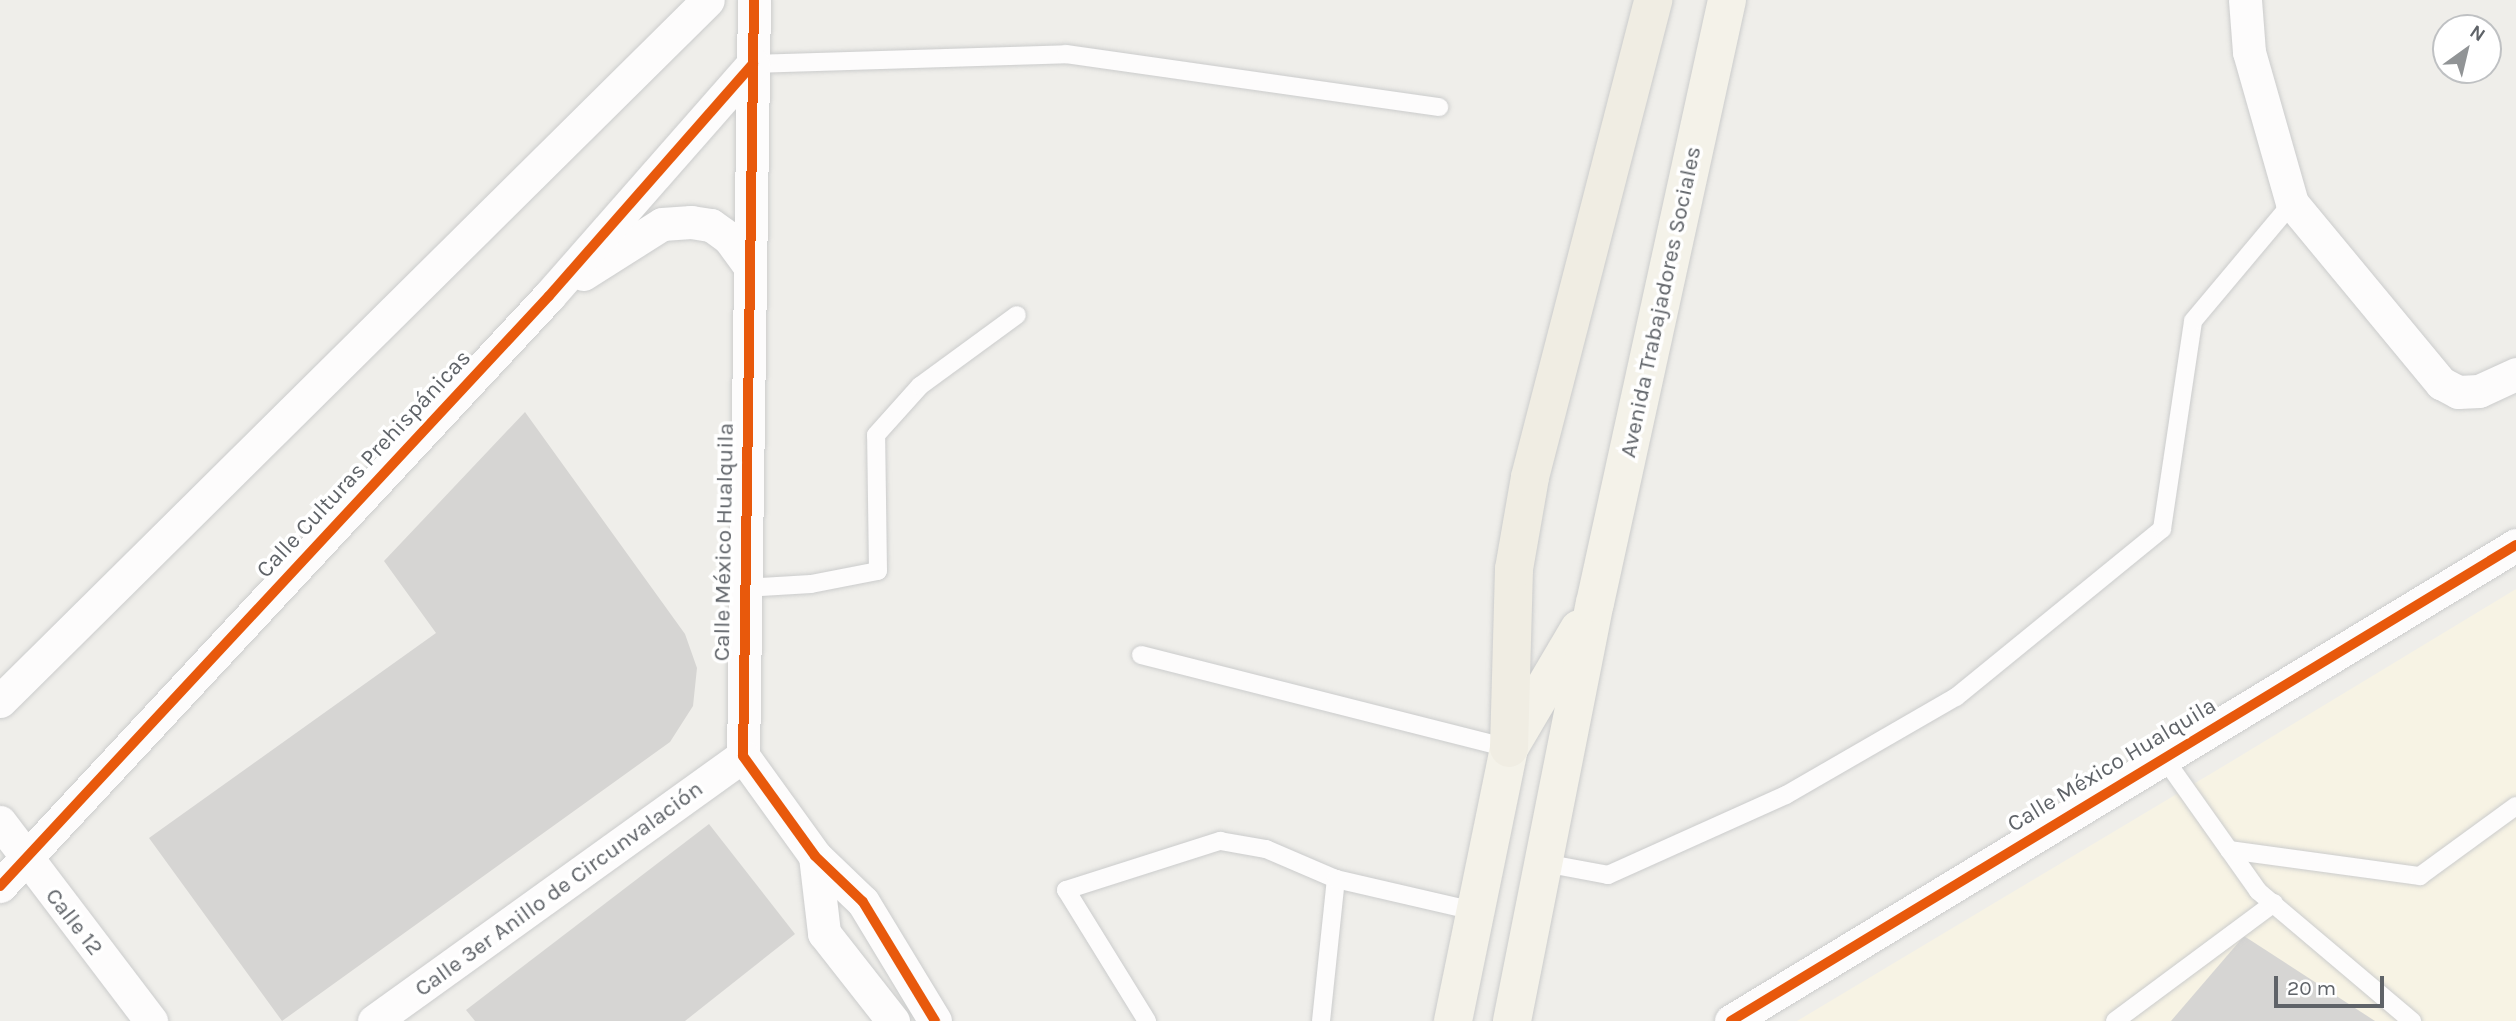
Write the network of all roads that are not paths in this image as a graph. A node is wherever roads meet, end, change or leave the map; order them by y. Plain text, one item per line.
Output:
1 (708, 0) edge
2 (754, 0) edge
3 (1653, 0) edge
4 (1727, 0) edge
5 (2245, 0) edge
6 (753, 64) junction
7 (1439, 107) dead end
8 (2292, 203) junction
9 (748, 264) junction
10 (549, 296) junction
11 (1017, 315) dead end
12 (2516, 374) edge
13 (2516, 545) edge
14 (744, 588) junction
15 (1595, 604) junction
16 (1141, 655) dead end
17 (0, 701) edge
18 (1509, 748) junction
19 (743, 755) junction
20 (2164, 758) junction
21 (2516, 806) edge
22 (0, 822) edge
23 (2229, 849) junction
24 (815, 856) junction
25 (26, 859) junction
26 (1544, 863) junction
27 (1336, 879) junction
28 (0, 886) edge
29 (2274, 903) junction
30 (1475, 911) junction
31 (892, 956) junction
32 (862, 979) junction
33 (151, 1021) edge
34 (374, 1021) edge
35 (893, 1021) edge
36 (935, 1021) edge
37 (1147, 1021) edge
38 (1321, 1021) edge
39 (1453, 1021) edge
40 (1512, 1021) edge
41 (1731, 1021) edge
42 (2115, 1021) edge
43 (2412, 1021) edge

1 - 17 street
2 - 6 street, Calle México Hualquila
3 - 18 highway
4 - 15 main road, Avenida Trabajadores Sociales
5 - 8 street
6 - 7 lane
6 - 9 street, Calle México Hualquila
6 - 10 street, Calle Culturas Prehispánicas
8 - 12 street
8 - 26 lane
9 - 10 street
9 - 14 street, Calle México Hualquila
10 - 25 street, Calle Culturas Prehispánicas
11 - 14 lane
13 - 20 street, Calle México Hualquila
14 - 19 street, Calle México Hualquila
15 - 18 main road, Avenida Trabajadores Sociales
15 - 26 main road, Avenida Trabajadores Sociales
16 - 18 lane
18 - 30 main road, Avenida Trabajadores Sociales
19 - 24 street
19 - 34 street, Calle 3er Anillo de Circunvalación
20 - 23 lane
20 - 41 street, Calle México Hualquila
21 - 23 lane
22 - 25 street, Calle 12
23 - 29 lane
24 - 31 street
24 - 32 street
25 - 28 street, Calle Culturas Prehispánicas
25 - 33 street, Calle 12
26 - 40 main road, Avenida Trabajadores Sociales
27 - 30 lane
27 - 37 lane
27 - 38 lane
29 - 42 lane
29 - 43 lane
30 - 39 main road, Avenida Trabajadores Sociales
31 - 32 street
31 - 36 street
32 - 35 street

